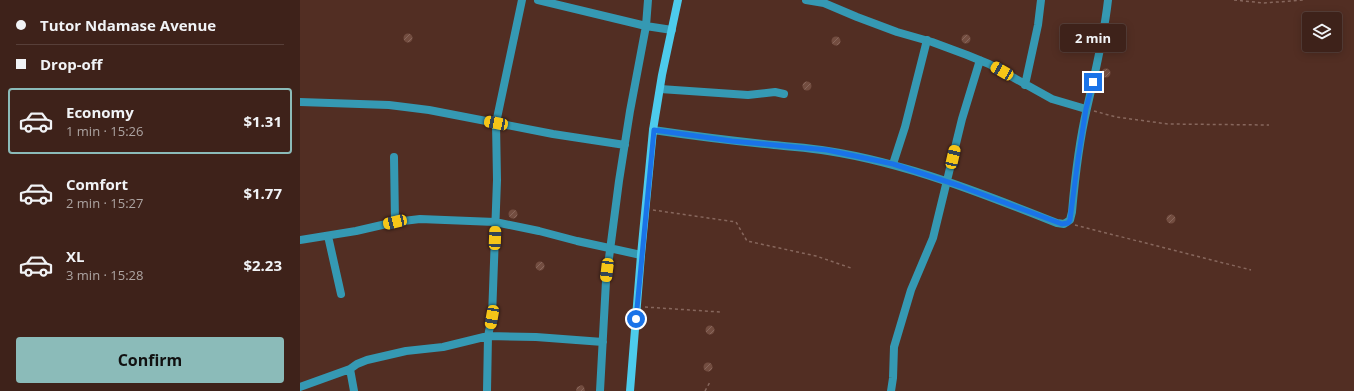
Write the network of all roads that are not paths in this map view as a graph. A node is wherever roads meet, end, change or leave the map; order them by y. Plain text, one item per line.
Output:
1 (522, 0) edge
2 (538, 0) edge
3 (648, 0) edge
4 (678, 0) edge
5 (806, 0) edge
6 (1042, 0) edge
7 (1108, 0) edge
8 (646, 26) junction
9 (672, 30) junction
10 (926, 40) junction
11 (980, 60) junction
12 (1025, 84) junction
13 (660, 89) junction
14 (784, 94) dead end
15 (300, 102) edge
16 (1086, 109) junction
17 (496, 123) junction
18 (654, 130) junction
19 (625, 145) junction
20 (394, 157) dead end
21 (893, 164) junction
22 (947, 182) junction
23 (395, 222) junction
24 (495, 222) junction
25 (328, 236) junction
26 (300, 240) edge
27 (610, 248) junction
28 (641, 255) junction
29 (340, 294) dead end
30 (488, 336) junction
31 (602, 342) junction
32 (350, 369) junction
33 (300, 387) edge
34 (354, 391) edge
35 (487, 391) edge
36 (600, 391) edge
37 (630, 391) edge
38 (891, 391) edge

1 - 17 street
2 - 8 street
3 - 8 street
4 - 9 street
5 - 10 street
6 - 12 street
7 - 16 street
8 - 9 street
8 - 19 street
9 - 13 street
10 - 11 street
10 - 21 street
11 - 12 street
11 - 22 street
12 - 16 street
13 - 14 street
13 - 18 street
15 - 17 street
16 - 22 street
17 - 19 street
17 - 24 street
18 - 21 street
18 - 28 street
19 - 27 street
20 - 23 street
21 - 22 street
22 - 38 street
23 - 24 street
23 - 25 street
24 - 27 street
24 - 30 street
25 - 26 street
25 - 29 street
27 - 28 street
27 - 31 street
28 - 37 street
30 - 31 street
30 - 32 street
30 - 35 street
31 - 36 street
32 - 33 street
32 - 34 street

